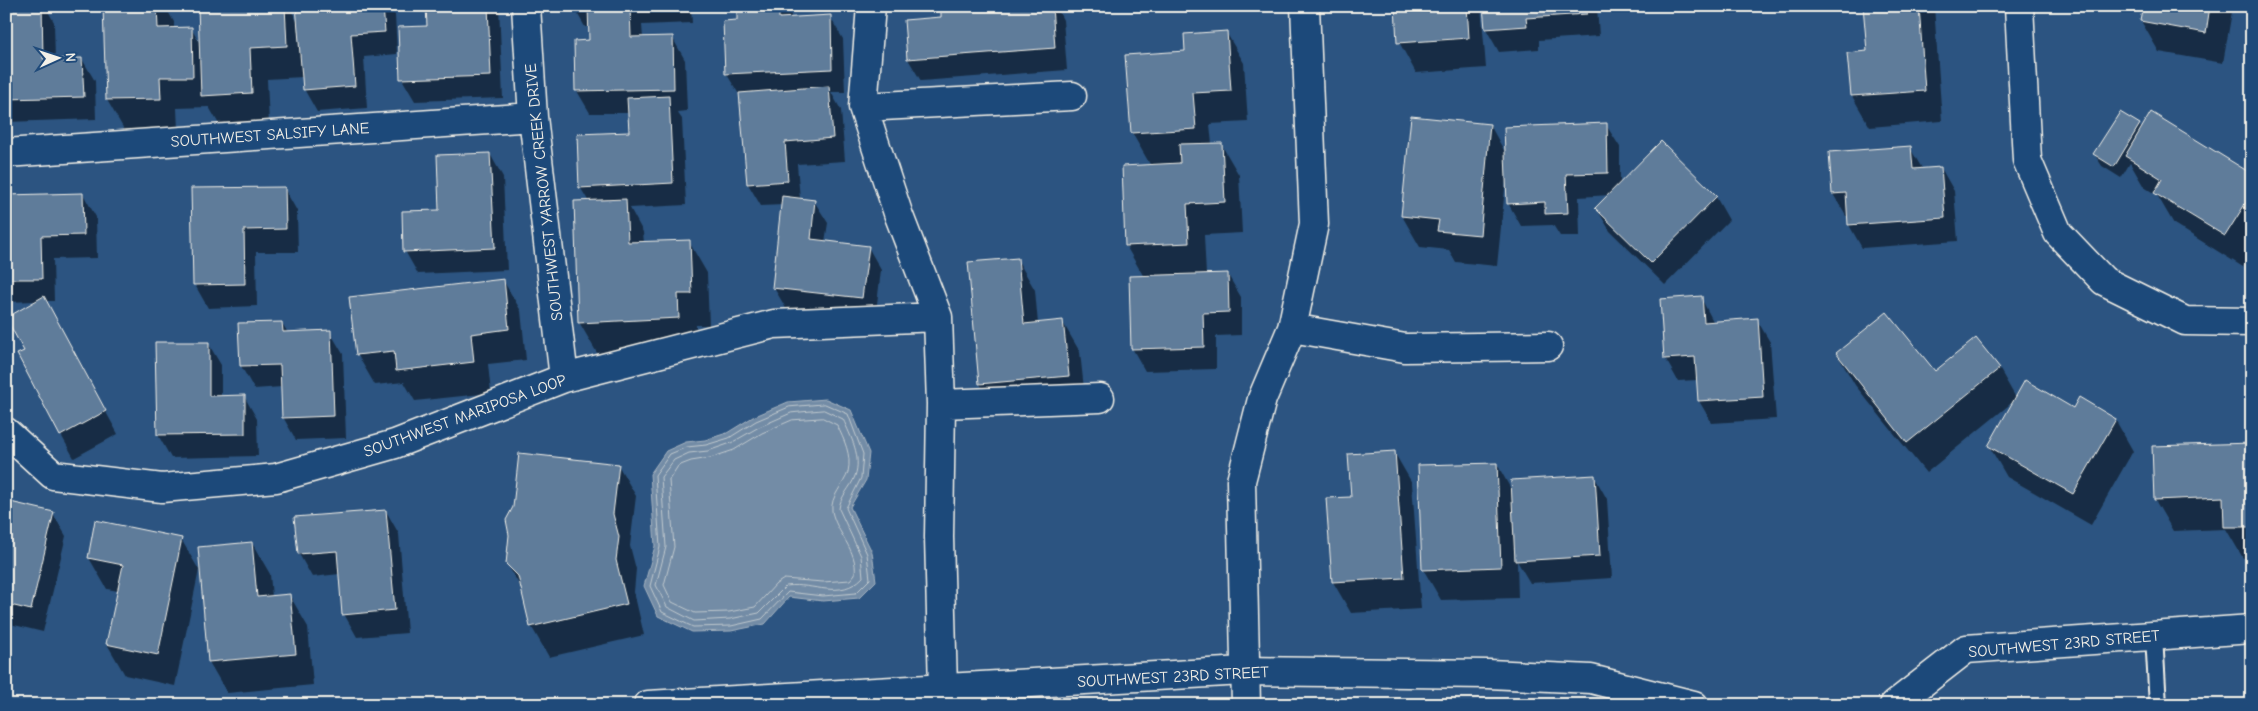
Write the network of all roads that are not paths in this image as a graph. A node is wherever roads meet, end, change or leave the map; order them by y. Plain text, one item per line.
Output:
1 (526, 6) edge
2 (871, 6) edge
3 (1304, 6) edge
4 (2019, 6) edge
5 (1072, 96) dead end
6 (863, 107) junction
7 (533, 117) junction
8 (6, 153) edge
9 (938, 317) junction
10 (2252, 322) edge
11 (1292, 328) junction
12 (1548, 346) dead end
13 (564, 378) junction
14 (1100, 398) dead end
15 (941, 404) junction
16 (6, 432) edge
17 (2252, 629) edge
18 (2154, 636) junction
19 (1244, 672) junction
20 (943, 689) junction
21 (648, 705) edge
22 (1246, 705) edge
23 (1694, 705) edge
24 (1894, 705) edge
25 (2158, 705) edge

1 - 7 street, SOUTHWEST YARROW CREEK DRIVE
2 - 6 street
3 - 11 street
4 - 10 street
5 - 6 street
6 - 9 street
7 - 8 street, SOUTHWEST SALSIFY LANE
7 - 13 street, SOUTHWEST YARROW CREEK DRIVE
9 - 13 street, SOUTHWEST MARIPOSA LOOP
9 - 15 street
11 - 12 street
11 - 19 street
13 - 16 street, SOUTHWEST MARIPOSA LOOP
14 - 15 street
15 - 20 street
17 - 18 street, SOUTHWEST 23RD STREET
18 - 24 street, SOUTHWEST 23RD STREET
18 - 25 lane
19 - 20 street, SOUTHWEST 23RD STREET
19 - 22 street
19 - 23 street, SOUTHWEST 23RD STREET
20 - 21 street, SOUTHWEST 23RD STREET

